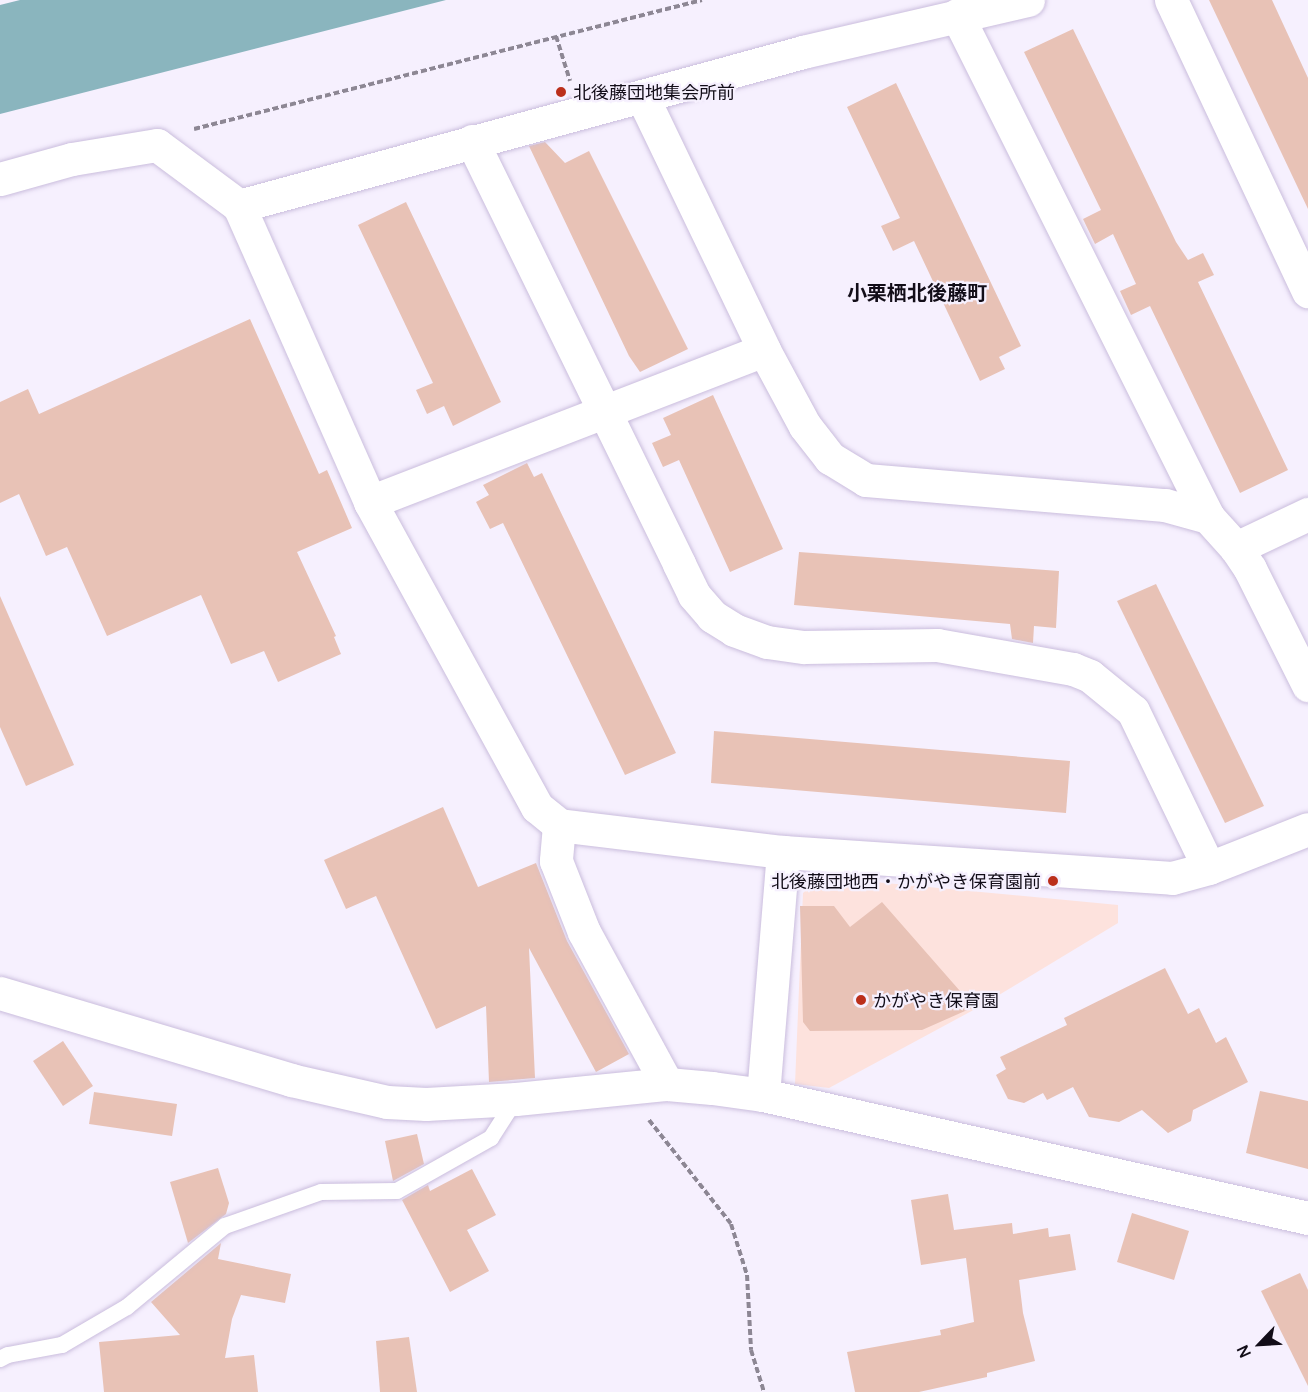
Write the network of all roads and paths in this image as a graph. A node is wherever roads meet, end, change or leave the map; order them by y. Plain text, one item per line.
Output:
1 (702, 0) edge
2 (1028, 0) edge
3 (1171, 0) edge
4 (957, 15) junction
5 (556, 36) junction
6 (642, 96) junction
7 (580, 112) junction
8 (472, 141) junction
9 (157, 145) junction
10 (0, 178) edge
11 (239, 206) junction
12 (1308, 291) edge
13 (764, 350) junction
14 (604, 409) junction
15 (370, 502) junction
16 (1308, 514) edge
17 (1208, 517) junction
18 (1236, 548) junction
19 (1308, 685) edge
20 (559, 825) junction
21 (1308, 829) edge
22 (783, 852) junction
23 (1209, 868) junction
24 (0, 993) edge
25 (667, 1084) junction
26 (631, 1088) junction
27 (763, 1095) junction
28 (516, 1099) junction
29 (1308, 1218) edge
30 (0, 1359) edge
31 (764, 1392) edge

1 - 5 path
2 - 4 street
3 - 12 street
4 - 6 street
4 - 17 street
5 - 7 path
5 - 9 path
6 - 7 street
6 - 13 street
7 - 8 street
8 - 11 street
8 - 14 street
9 - 10 street
9 - 11 street
11 - 15 street
13 - 14 street
13 - 17 street
14 - 15 street
14 - 23 street
15 - 20 street
16 - 18 street
17 - 18 street
18 - 19 street
20 - 22 street
20 - 25 street
21 - 23 street
22 - 23 street
22 - 27 street
24 - 28 street
25 - 26 street
25 - 27 street
26 - 28 street
26 - 31 path
27 - 29 street
28 - 30 lane

